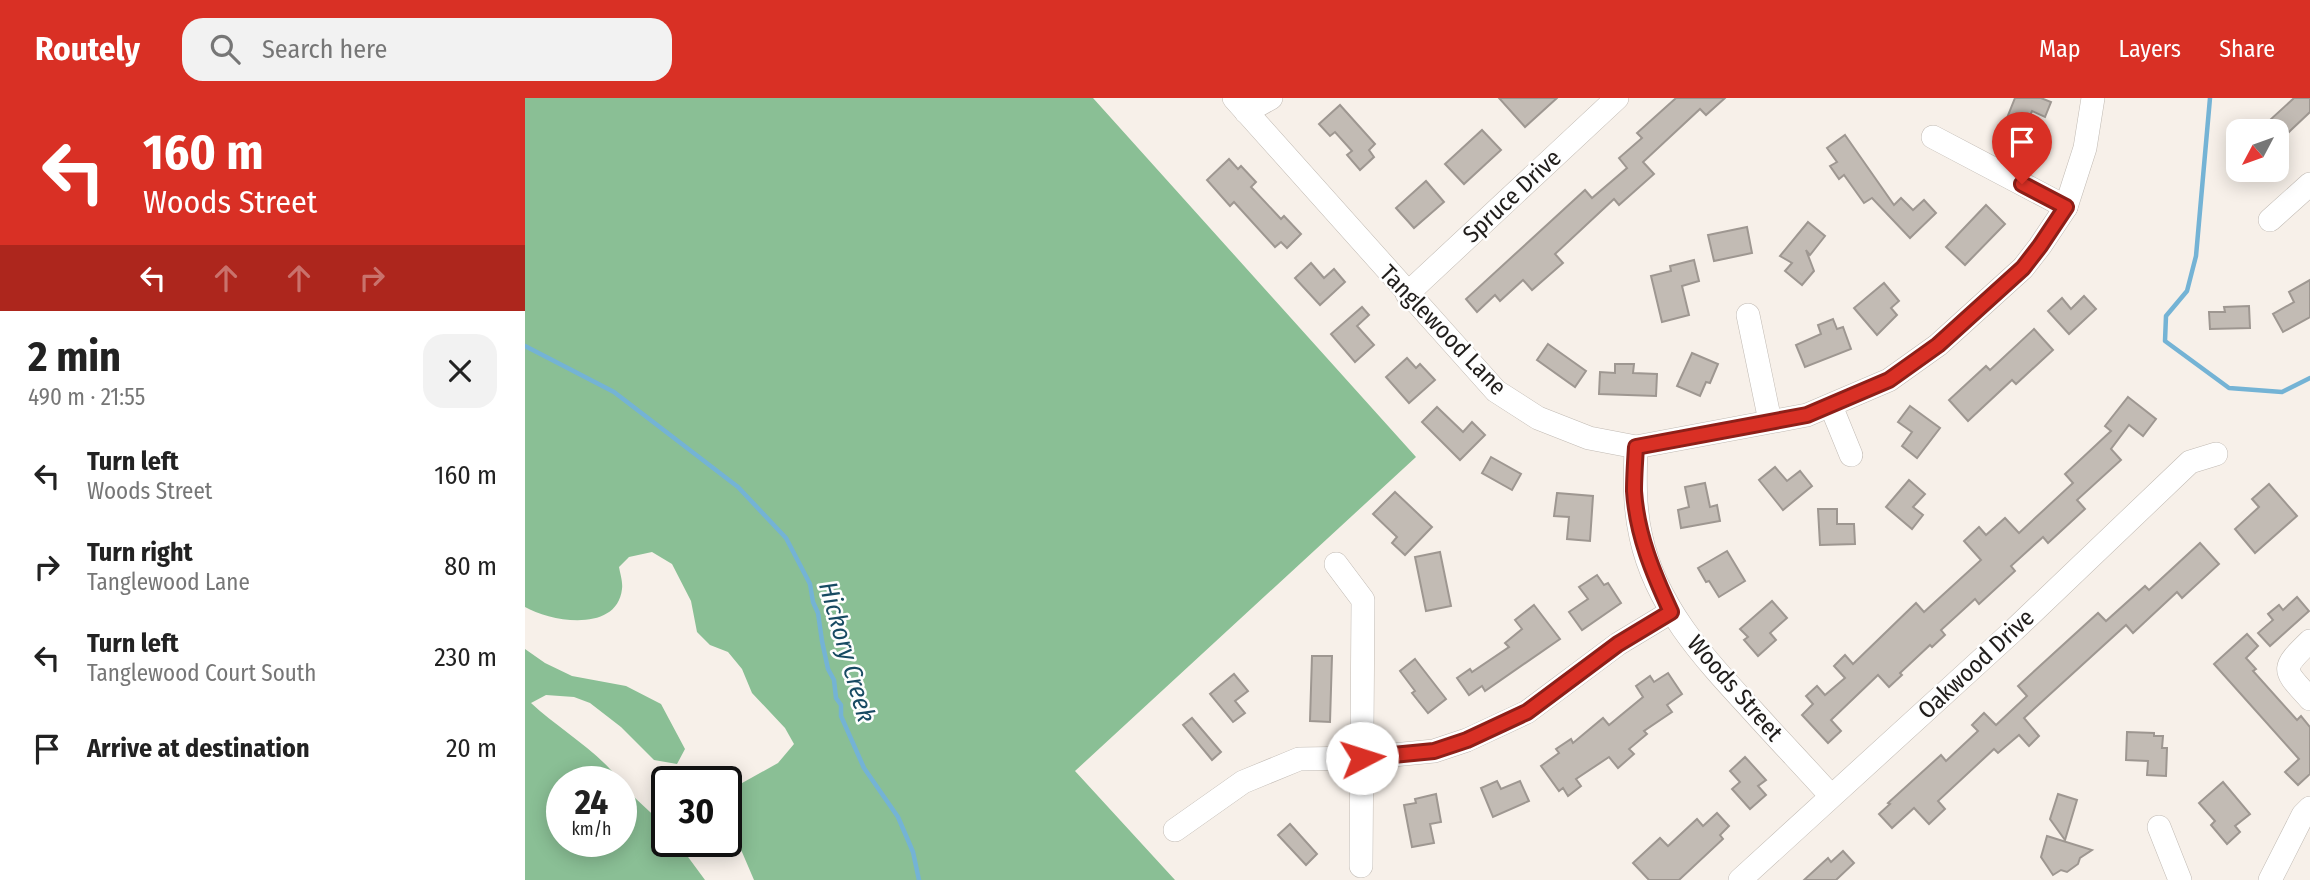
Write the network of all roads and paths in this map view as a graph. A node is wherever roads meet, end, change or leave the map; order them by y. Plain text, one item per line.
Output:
1 (1271, 98) edge
2 (1617, 98) edge
3 (2093, 98) edge
4 (1240, 105) edge
5 (1933, 137) dead end
6 (2310, 184) edge
7 (2066, 207) junction
8 (2270, 220) dead end
9 (1407, 294) junction
10 (1748, 315) dead end
11 (1832, 406) junction
12 (1770, 421) junction
13 (1636, 447) junction
14 (2216, 454) dead end
15 (1851, 455) dead end
16 (1336, 564) dead end
17 (1671, 612) junction
18 (2310, 641) edge
19 (2310, 699) edge
20 (1362, 758) junction
21 (1831, 796) junction
22 (2310, 808) edge
23 (2159, 827) dead end
24 (1175, 830) dead end
25 (1361, 866) dead end
26 (1740, 880) edge
27 (2180, 880) edge
28 (2270, 880) edge

1 - 4 street
2 - 9 street, Spruce Drive
3 - 7 street, Tanglewood Lane
4 - 9 street, Tanglewood Lane
5 - 7 street
6 - 8 street
7 - 11 street, Tanglewood Lane
9 - 13 street, Tanglewood Lane
10 - 12 street
11 - 12 street, Tanglewood Lane
11 - 15 street
12 - 13 street, Tanglewood Lane
13 - 17 street, Woods Street
14 - 21 street, Oakwood Drive
16 - 20 street
17 - 20 street
17 - 21 street, Woods Street
18 - 19 street
20 - 24 street
20 - 25 street
21 - 26 street, Oakwood Drive
22 - 28 street
23 - 27 street

